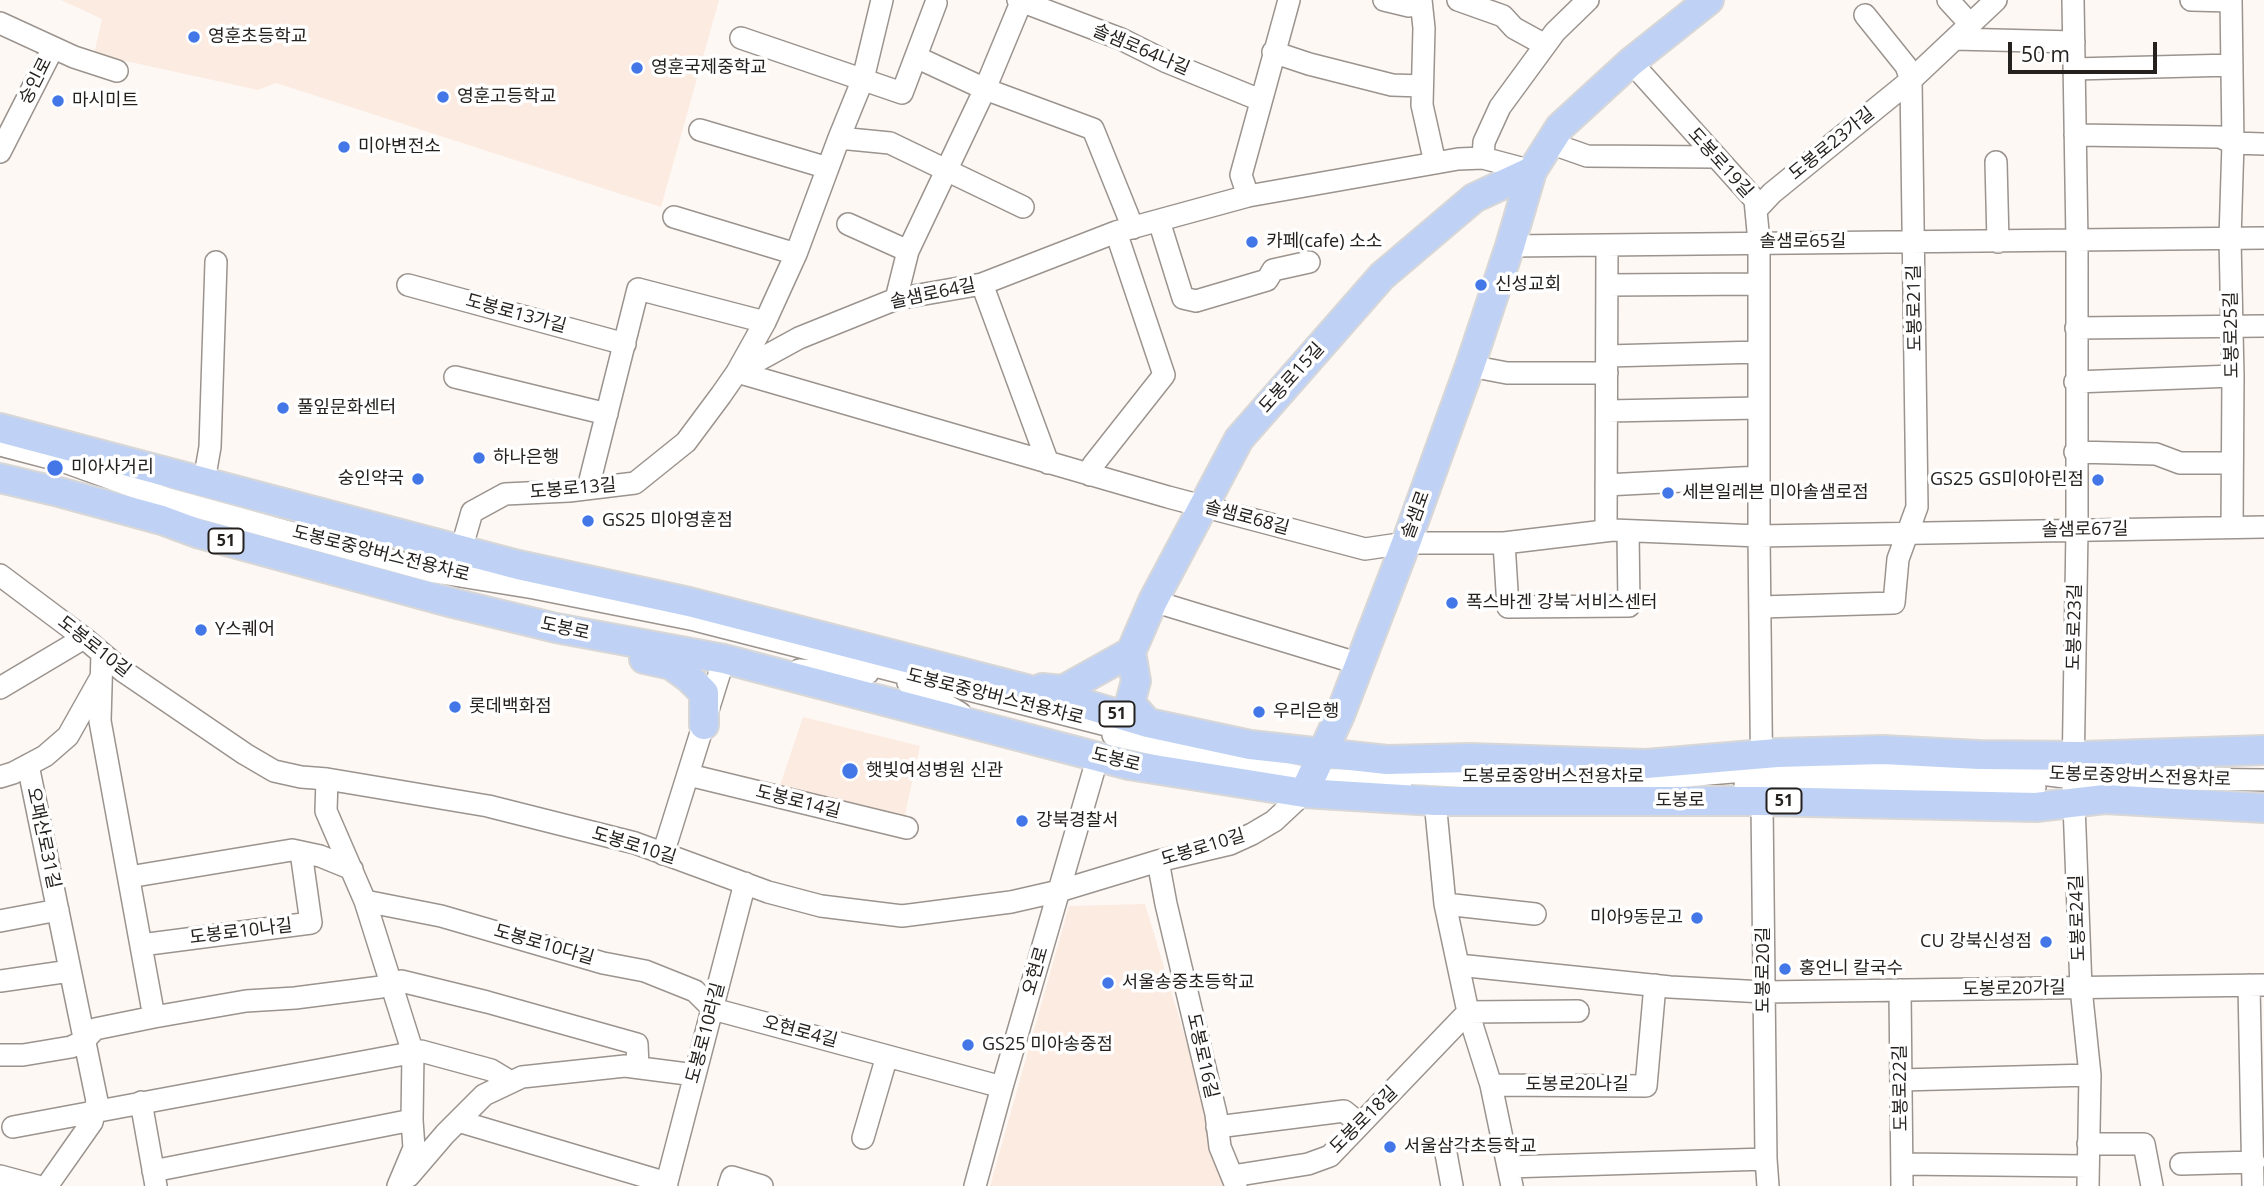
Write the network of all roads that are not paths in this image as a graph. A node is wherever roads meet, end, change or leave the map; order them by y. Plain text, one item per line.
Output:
1 (882, 0) edge
2 (1289, 0) edge
3 (1384, 0) edge
4 (1419, 0) edge
5 (1458, 0) edge
6 (1588, 0) edge
7 (1709, 0) edge
8 (1948, 0) edge
9 (1996, 0) edge
10 (2073, 0) edge
11 (2191, 0) edge
12 (2231, 0) edge
13 (1021, 1) edge
14 (936, 3) dead end
15 (1865, 15) dead end
16 (0, 23) edge
17 (1970, 24) junction
18 (741, 38) dead end
19 (1955, 39) junction
20 (2074, 42) junction
21 (1545, 45) junction
22 (53, 48) junction
23 (1273, 52) junction
24 (916, 57) junction
25 (1631, 62) junction
26 (2232, 65) junction
27 (2074, 69) junction
28 (117, 71) dead end
29 (863, 79) junction
30 (1911, 80) junction
31 (1422, 86) junction
32 (985, 89) junction
33 (1260, 100) junction
34 (700, 130) dead end
35 (2075, 135) junction
36 (839, 138) junction
37 (1550, 143) junction
38 (2233, 144) junction
39 (2264, 144) edge
40 (0, 152) edge
41 (1716, 157) junction
42 (1483, 158) junction
43 (1996, 162) dead end
44 (1435, 163) junction
45 (828, 168) junction
46 (945, 170) junction
47 (1532, 171) junction
48 (1248, 196) junction
49 (1023, 207) dead end
50 (1756, 210) junction
51 (674, 217) dead end
52 (1159, 220) junction
53 (848, 224) dead end
54 (1125, 230) junction
55 (2264, 238) edge
56 (2230, 239) junction
57 (2077, 241) junction
58 (1759, 242) junction
59 (1998, 242) junction
60 (1914, 243) junction
61 (1607, 245) junction
62 (1510, 246) junction
63 (908, 251) junction
64 (796, 254) junction
65 (216, 262) dead end
66 (1309, 262) dead end
67 (982, 284) junction
68 (1759, 284) junction
69 (408, 285) dead end
70 (1607, 285) junction
71 (896, 299) junction
72 (765, 322) junction
73 (2232, 326) junction
74 (2264, 326) edge
75 (2076, 328) junction
76 (625, 344) junction
77 (1759, 352) junction
78 (1607, 364) junction
79 (1470, 366) junction
80 (737, 372) junction
81 (2233, 376) junction
82 (455, 377) dead end
83 (2075, 382) junction
84 (1759, 408) junction
85 (1607, 411) junction
86 (607, 414) junction
87 (0, 428) edge
88 (0, 445) edge
89 (2076, 452) junction
90 (0, 460) edge
91 (1048, 463) junction
92 (2232, 463) junction
93 (1090, 475) junction
94 (1759, 477) junction
95 (0, 478) edge
96 (204, 481) junction
97 (1606, 485) junction
98 (588, 488) junction
99 (1204, 506) junction
100 (2232, 527) junction
101 (2264, 527) edge
102 (1606, 530) junction
103 (2077, 530) junction
104 (1628, 531) junction
105 (1906, 534) junction
106 (1759, 536) junction
107 (1504, 543) junction
108 (1406, 544) junction
109 (461, 550) junction
110 (0, 575) edge
111 (1153, 601) junction
112 (1761, 607) junction
113 (471, 608) junction
114 (84, 638) junction
115 (1131, 652) junction
116 (102, 653) junction
117 (724, 659) junction
118 (1360, 664) junction
119 (751, 666) junction
120 (873, 673) junction
121 (101, 677) junction
122 (908, 683) junction
123 (0, 688) edge
124 (1019, 695) junction
125 (1059, 714) junction
126 (1118, 714) junction
127 (1148, 723) junction
128 (704, 725) junction
129 (981, 725) junction
130 (2264, 750) edge
131 (1098, 756) junction
132 (28, 765) junction
133 (1314, 772) junction
134 (689, 775) junction
135 (0, 776) edge
136 (1763, 777) junction
137 (327, 779) junction
138 (2264, 780) edge
139 (2074, 781) junction
140 (2264, 790) edge
141 (1435, 801) junction
142 (2264, 808) edge
143 (907, 828) dead end
144 (301, 852) junction
145 (663, 854) junction
146 (1158, 862) junction
147 (352, 869) junction
148 (129, 877) junction
149 (745, 883) junction
150 (1059, 891) junction
151 (365, 901) junction
152 (1445, 904) junction
153 (58, 910) junction
154 (1535, 914) dead end
155 (0, 921) edge
156 (141, 945) junction
157 (1458, 965) junction
158 (70, 971) junction
159 (0, 981) edge
160 (391, 984) junction
161 (1655, 985) junction
162 (2256, 985) edge
163 (2081, 988) junction
164 (1900, 990) junction
165 (1764, 992) junction
166 (713, 1009) junction
167 (1578, 1011) dead end
168 (1468, 1012) junction
169 (154, 1017) junction
170 (85, 1041) junction
171 (413, 1053) junction
172 (0, 1055) edge
173 (887, 1056) junction
174 (638, 1067) junction
175 (695, 1075) junction
176 (2090, 1075) junction
177 (1901, 1080) junction
178 (511, 1082) junction
179 (1491, 1085) junction
180 (1002, 1087) junction
181 (141, 1102) junction
182 (95, 1110) junction
183 (412, 1121) junction
184 (458, 1121) junction
185 (1360, 1124) junction
186 (13, 1127) dead end
187 (1217, 1127) junction
188 (863, 1138) dead end
189 (2088, 1144) junction
190 (1445, 1148) dead end
191 (1766, 1159) junction
192 (2253, 1162) junction
193 (1902, 1164) junction
194 (2181, 1164) dead end
195 (0, 1175) edge
196 (1510, 1176) edge
197 (2088, 1176) edge
198 (155, 1178) edge
199 (1234, 1181) edge
200 (667, 1184) edge
201 (37, 1186) edge
202 (47, 1186) edge
203 (400, 1186) edge
204 (729, 1186) edge
205 (762, 1186) edge
206 (975, 1186) edge
207 (1452, 1186) edge
208 (1768, 1186) edge
209 (1902, 1186) edge
210 (2152, 1186) edge
211 (2253, 1186) edge

1 - 29 street, 도봉로13길
2 - 23 street
3 - 4 street
4 - 31 street
5 - 21 street
6 - 21 street
7 - 25 main road, 솔샘로
8 - 17 street
9 - 17 street, 도봉로23가길
10 - 20 street, 도봉로23길
11 - 12 street
12 - 26 street, 도봉로25길
13 - 32 street
13 - 33 street, 솔샘로64나길
14 - 24 street
15 - 30 street
16 - 22 street, 숭인로
17 - 19 street, 도봉로23가길
18 - 29 street
19 - 20 street
19 - 30 street, 도봉로23가길
20 - 27 street, 도봉로23길
21 - 42 street
22 - 28 street, 숭인로
22 - 40 street, 숭인로
23 - 31 street
23 - 33 street
24 - 29 street
24 - 32 street
25 - 37 main road, 솔샘로
25 - 41 street, 도봉로19길
26 - 27 street
26 - 38 street, 도봉로25길
27 - 35 street, 도봉로23길
29 - 36 street, 도봉로13길
30 - 50 street, 도봉로23가길
30 - 60 street, 도봉로21길
31 - 44 street
32 - 46 street
32 - 54 street
33 - 48 street
34 - 45 street
35 - 38 street
35 - 57 street, 도봉로23길
36 - 45 street, 도봉로13길
36 - 46 street
37 - 41 street
37 - 47 main road, 솔샘로
38 - 39 street
38 - 56 street, 도봉로25길
41 - 50 street, 도봉로19길
42 - 44 street, 솔샘로64길
42 - 47 street, 솔샘로64길
43 - 59 street
44 - 48 street, 솔샘로64길
45 - 64 street, 도봉로13길
46 - 49 street
46 - 63 street
47 - 62 main road, 솔샘로
47 - 99 main road, 도봉로15길
48 - 52 street, 솔샘로64길
50 - 58 street, 도봉로19길
51 - 64 street
52 - 54 street, 솔샘로64길
52 - 66 street
53 - 63 street
54 - 67 street, 솔샘로64길
54 - 93 street
55 - 56 street, 솔샘로65길
56 - 57 street, 솔샘로65길
56 - 73 street, 도봉로25길
57 - 59 street, 솔샘로65길
57 - 75 street, 도봉로23길
58 - 60 street, 솔샘로65길
58 - 61 street, 솔샘로65길
58 - 68 street, 도봉로19길
59 - 60 street, 솔샘로65길
60 - 105 street, 도봉로21길
61 - 62 street, 솔샘로65길
61 - 70 street
62 - 79 main road, 솔샘로
63 - 71 street
64 - 72 street, 도봉로13길
65 - 96 street
67 - 71 street, 솔샘로64길
67 - 91 street
68 - 70 street
68 - 77 street, 도봉로19길
69 - 76 street, 도봉로13가길
70 - 78 street
71 - 80 street, 솔샘로64길
72 - 76 street
72 - 80 street, 도봉로13길
73 - 74 street
73 - 75 street
73 - 81 street, 도봉로25길
75 - 83 street, 도봉로23길
76 - 86 street
77 - 78 street
77 - 84 street, 도봉로19길
78 - 79 street
78 - 85 street
79 - 108 main road, 솔샘로
80 - 91 street, 솔샘로68길
80 - 98 street, 도봉로13길
81 - 83 street
81 - 92 street, 도봉로25길
82 - 86 street
83 - 89 street, 도봉로23길
84 - 85 street
84 - 94 street, 도봉로19길
85 - 97 street
86 - 98 street
87 - 96 main road, 도봉로 / 51
88 - 124 street, 도봉로중앙버스전용차로
89 - 92 street
89 - 103 street, 도봉로23길
90 - 120 street
91 - 93 street, 솔샘로68길
92 - 100 street, 도봉로25길
93 - 99 street, 솔샘로68길
94 - 97 street
94 - 106 street, 도봉로19길
95 - 113 main road, 도봉로 / 51
96 - 109 main road, 도봉로 / 51
97 - 102 street
98 - 109 street, 도봉로13길
99 - 108 street, 솔샘로68길
99 - 111 main road, 도봉로15길
100 - 101 street, 솔샘로67길
100 - 103 street, 솔샘로67길
102 - 104 street, 솔샘로67길
102 - 107 street, 솔샘로67길
103 - 105 street, 솔샘로67길
103 - 139 street, 도봉로23길
104 - 106 street, 솔샘로67길
104 - 107 street
105 - 106 street, 솔샘로67길
105 - 112 street
106 - 112 street, 도봉로19길
107 - 108 street, 솔샘로67길
108 - 118 main road, 솔샘로
109 - 124 main road, 도봉로 / 51
110 - 114 street, 도봉로10길
111 - 115 main road, 도봉로15길
111 - 118 street
112 - 136 street, 도봉로19길
113 - 117 main road, 도봉로 / 51
113 - 128 main road
114 - 116 street, 도봉로10길
114 - 123 street
115 - 124 main road
115 - 127 main road
116 - 121 street
116 - 137 street, 도봉로10길
117 - 119 main road, 도봉로 / 51
117 - 128 street
118 - 133 main road, 솔샘로
119 - 120 street
119 - 129 main road, 도봉로 / 51
120 - 122 street
121 - 132 street
121 - 148 street
122 - 129 street
122 - 133 street
124 - 125 street, 도봉로중앙버스전용차로
124 - 126 main road, 도봉로 / 51
125 - 126 street
125 - 133 street, 도봉로중앙버스전용차로
126 - 127 main road, 도봉로 / 51
127 - 133 main road, 도봉로 / 51
128 - 134 street
129 - 131 main road, 도봉로 / 51
130 - 139 main road, 도봉로 / 51
131 - 133 main road, 도봉로 / 51
131 - 150 street, 오현로
132 - 135 street
132 - 153 street, 오패산로31길
133 - 136 main road, 도봉로 / 51
133 - 141 main road, 도봉로 / 51
133 - 146 street, 도봉로10길
134 - 143 street, 도봉로14길
134 - 145 street
136 - 139 main road, 도봉로 / 51
136 - 139 main road, 도봉로 / 51
136 - 141 main road, 도봉로 / 51
136 - 165 street, 도봉로20길
137 - 145 street, 도봉로10길
137 - 147 street
138 - 139 street, 도봉로중앙버스전용차로
139 - 140 street
139 - 142 main road, 도봉로 / 51
139 - 163 street, 도봉로24길
141 - 152 street
144 - 147 street
144 - 148 street
144 - 156 street, 도봉로10나길
145 - 149 street, 도봉로10길
146 - 150 street, 도봉로10길
146 - 187 street, 도봉로16길
147 - 151 street
148 - 156 street
149 - 150 street, 도봉로10길
149 - 166 street, 도봉로10라길
150 - 180 street, 오현로
151 - 160 street
151 - 166 street, 도봉로10다길
152 - 154 street
152 - 157 street
153 - 155 street, 오패산로31길
153 - 158 street, 오패산로31길
156 - 169 street
157 - 161 street
157 - 168 street
158 - 159 street
158 - 170 street, 오패산로31길
160 - 169 street
160 - 171 street
160 - 174 street
161 - 165 street
161 - 179 street, 도봉로20나길
162 - 163 street, 도봉로20가길
162 - 192 street
163 - 164 street, 도봉로20가길
163 - 176 street, 도봉로24길
164 - 165 street, 도봉로20가길
164 - 177 street, 도봉로22길
165 - 191 street, 도봉로20길
166 - 173 street, 오현로4길
166 - 175 street, 도봉로10라길
167 - 168 street
168 - 179 street
168 - 185 street, 도봉로18길
169 - 170 street
170 - 172 street
170 - 182 street, 오패산로31길
171 - 178 street
171 - 181 street
171 - 183 street
173 - 180 street, 오현로4길
173 - 188 street
174 - 175 street
174 - 178 street
175 - 200 street, 도봉로10라길
176 - 177 street
176 - 189 street, 도봉로24길
177 - 193 street, 도봉로22길
178 - 184 street
179 - 196 street
180 - 206 street, 오현로
181 - 182 street
181 - 198 street
182 - 186 street
182 - 202 street
183 - 198 street
183 - 203 street
184 - 200 street, 도봉로10라길
184 - 203 street
185 - 187 street
185 - 199 street, 도봉로18길
187 - 199 street, 도봉로16길
189 - 197 street, 도봉로24길
189 - 210 street
190 - 207 street
191 - 196 street
191 - 208 street, 도봉로20길
192 - 194 street
192 - 211 street
193 - 197 street, 도봉로24길
193 - 209 street, 도봉로22길
195 - 201 street
204 - 205 street

